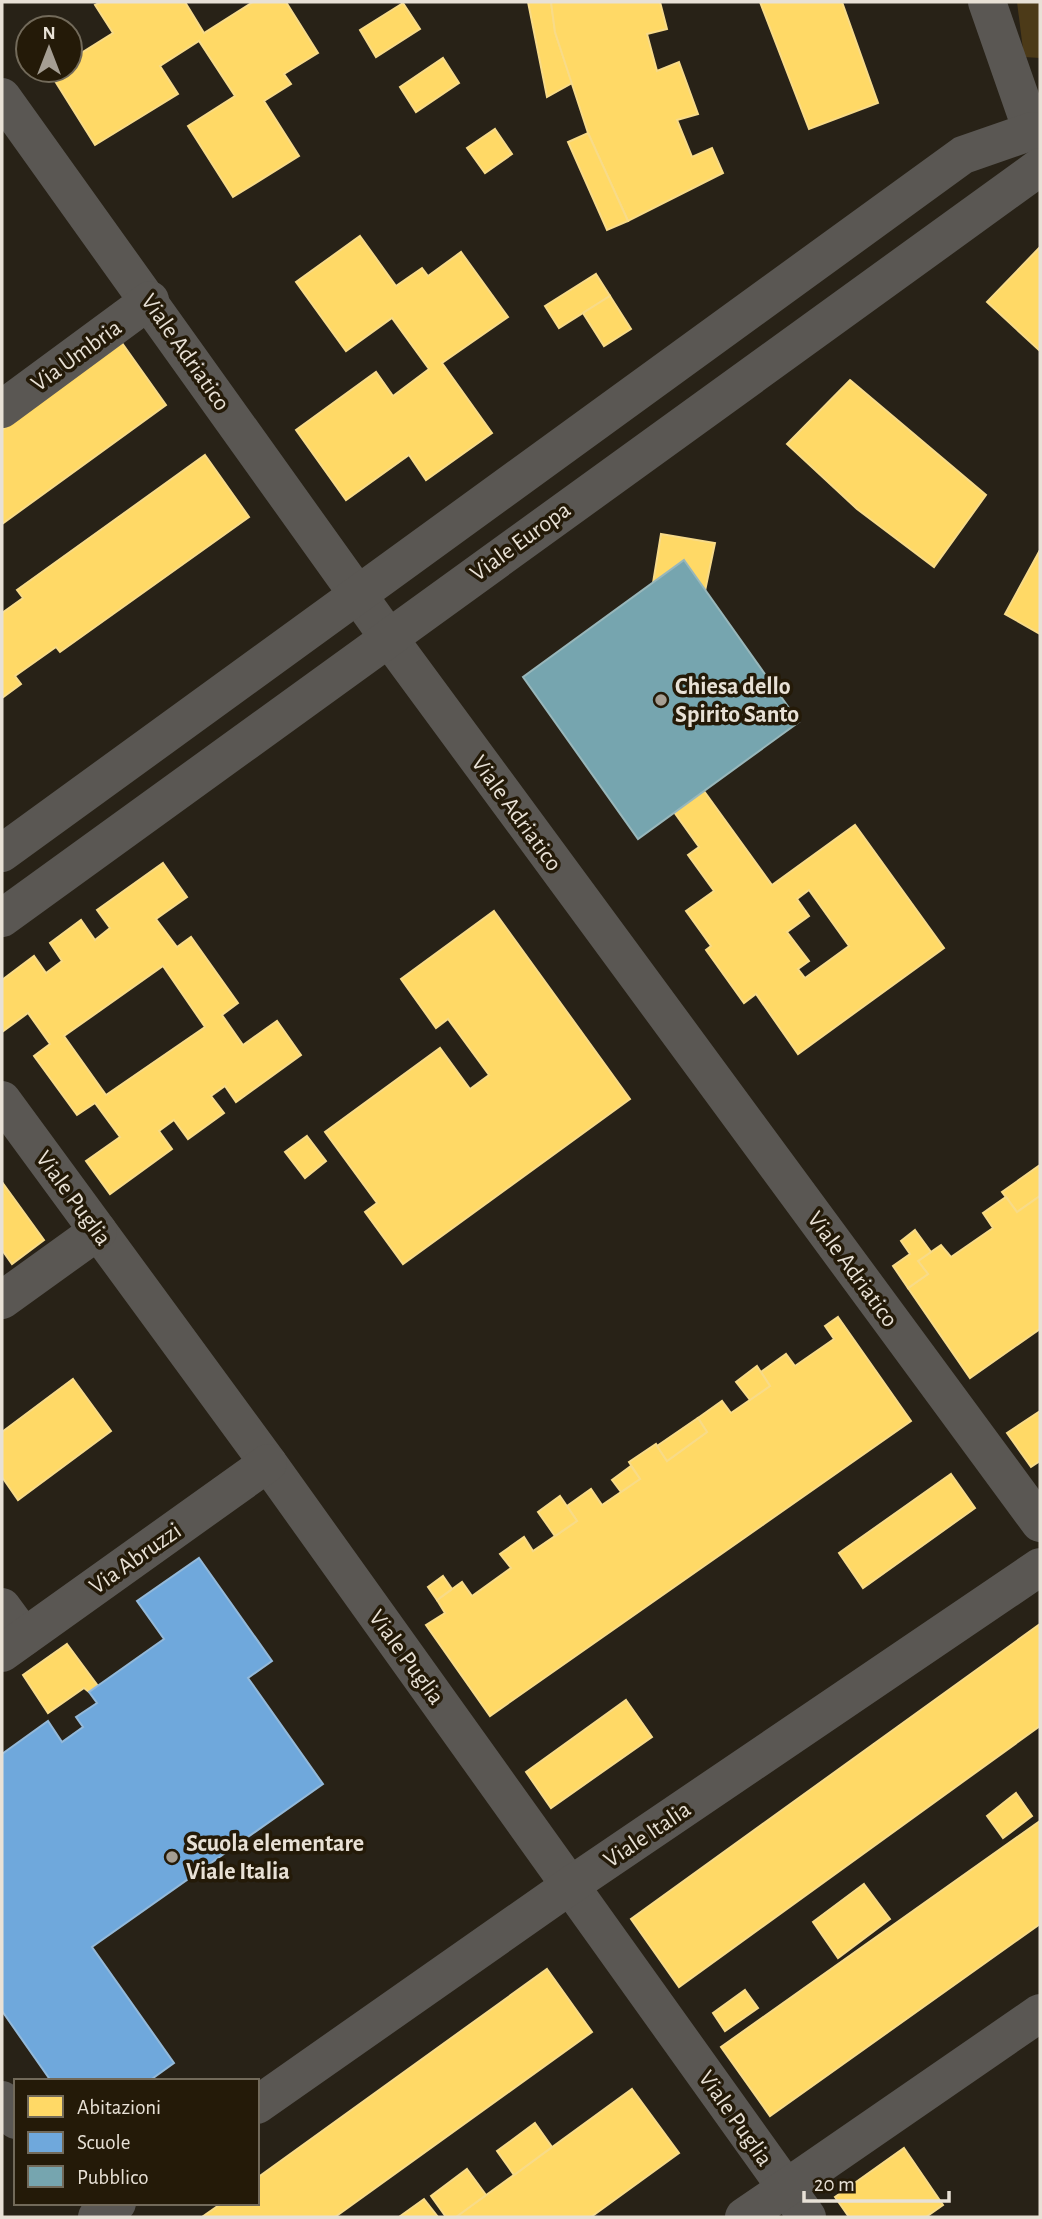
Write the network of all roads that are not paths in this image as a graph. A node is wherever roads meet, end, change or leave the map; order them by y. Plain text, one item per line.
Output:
1 (987, 2) edge
2 (2, 97) edge
3 (1037, 142) edge
4 (150, 300) junction
5 (2, 409) edge
6 (358, 595) junction
7 (388, 637) junction
8 (2, 853) edge
9 (2, 918) edge
10 (2, 1100) edge
11 (98, 1231) junction
12 (2, 1300) edge
13 (268, 1463) junction
14 (1040, 1523) edge
15 (1040, 1567) edge
16 (2, 1607) edge
17 (13, 1645) edge
18 (571, 1885) junction
19 (1040, 2013) edge
20 (2, 2101) edge
21 (259, 2104) edge
22 (14, 2117) edge
23 (796, 2203) edge
24 (114, 2205) edge
25 (97, 2217) edge
26 (744, 2217) edge

1 - 3 street
2 - 4 street, Viale Adriatico
3 - 6 street
3 - 7 street, Viale Europa
4 - 5 street, Via Umbria
4 - 6 street, Viale Adriatico
6 - 7 street, Viale Adriatico
6 - 8 street
7 - 9 street, Viale Europa
7 - 14 street, Viale Adriatico
10 - 11 street, Viale Puglia
11 - 12 street
11 - 13 street, Viale Puglia
13 - 17 street, Via Abruzzi
13 - 18 street, Viale Puglia
15 - 18 street, Viale Italia
16 - 17 street
18 - 21 street, Viale Italia
18 - 23 street, Viale Puglia
19 - 23 street
20 - 22 street
23 - 26 street
24 - 25 street

